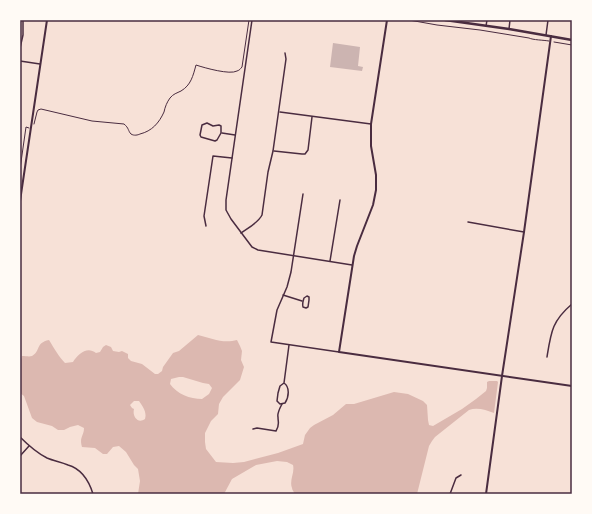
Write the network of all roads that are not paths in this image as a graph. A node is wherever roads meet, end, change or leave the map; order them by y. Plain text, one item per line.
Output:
1 (48, 20) edge
2 (252, 20) edge
3 (387, 20) edge
4 (445, 20) edge
5 (487, 20) edge
6 (510, 20) edge
7 (548, 20) edge
8 (23, 21) dead end
9 (486, 26) junction
10 (509, 29) junction
11 (546, 35) junction
12 (551, 36) junction
13 (572, 40) edge
14 (20, 48) edge
15 (285, 53) dead end
16 (20, 61) edge
17 (40, 64) junction
18 (279, 112) junction
19 (312, 117) junction
20 (371, 124) junction
21 (221, 133) junction
22 (235, 135) junction
23 (273, 151) junction
24 (232, 158) junction
25 (303, 194) dead end
26 (340, 200) dead end
27 (20, 201) edge
28 (468, 222) dead end
29 (206, 226) dead end
30 (524, 232) junction
31 (241, 233) junction
32 (294, 256) junction
33 (330, 262) junction
34 (352, 265) junction
35 (283, 295) junction
36 (303, 302) junction
37 (572, 304) edge
38 (289, 345) junction
39 (339, 352) junction
40 (547, 357) dead end
41 (502, 376) junction
42 (284, 383) junction
43 (572, 386) edge
44 (282, 404) junction
45 (253, 429) dead end
46 (20, 437) edge
47 (29, 446) junction
48 (20, 456) edge
49 (461, 475) dead end
50 (93, 494) edge
51 (450, 494) edge
52 (486, 494) edge

1 - 17 street
2 - 22 street
3 - 20 street
4 - 9 main road
5 - 9 street
6 - 10 street
7 - 11 street
8 - 14 street
9 - 10 main road
10 - 11 main road
11 - 12 main road
12 - 13 main road
12 - 30 street
15 - 18 street
16 - 17 street
17 - 27 street
18 - 19 street
18 - 23 street
19 - 20 street
19 - 23 street
20 - 34 street
21 - 21 street
21 - 22 street
22 - 24 street
23 - 31 street
24 - 29 street
24 - 31 street
25 - 32 street
26 - 33 street
28 - 30 street
30 - 41 street
31 - 32 street
32 - 33 street
32 - 35 street
33 - 34 street
34 - 39 street
35 - 36 street
35 - 38 street
36 - 36 street
37 - 40 street
38 - 39 street
38 - 42 street
39 - 41 street
41 - 43 street
41 - 52 street
42 - 44 street
42 - 44 street
44 - 45 street
46 - 47 street
47 - 48 street
47 - 50 street
49 - 51 street

